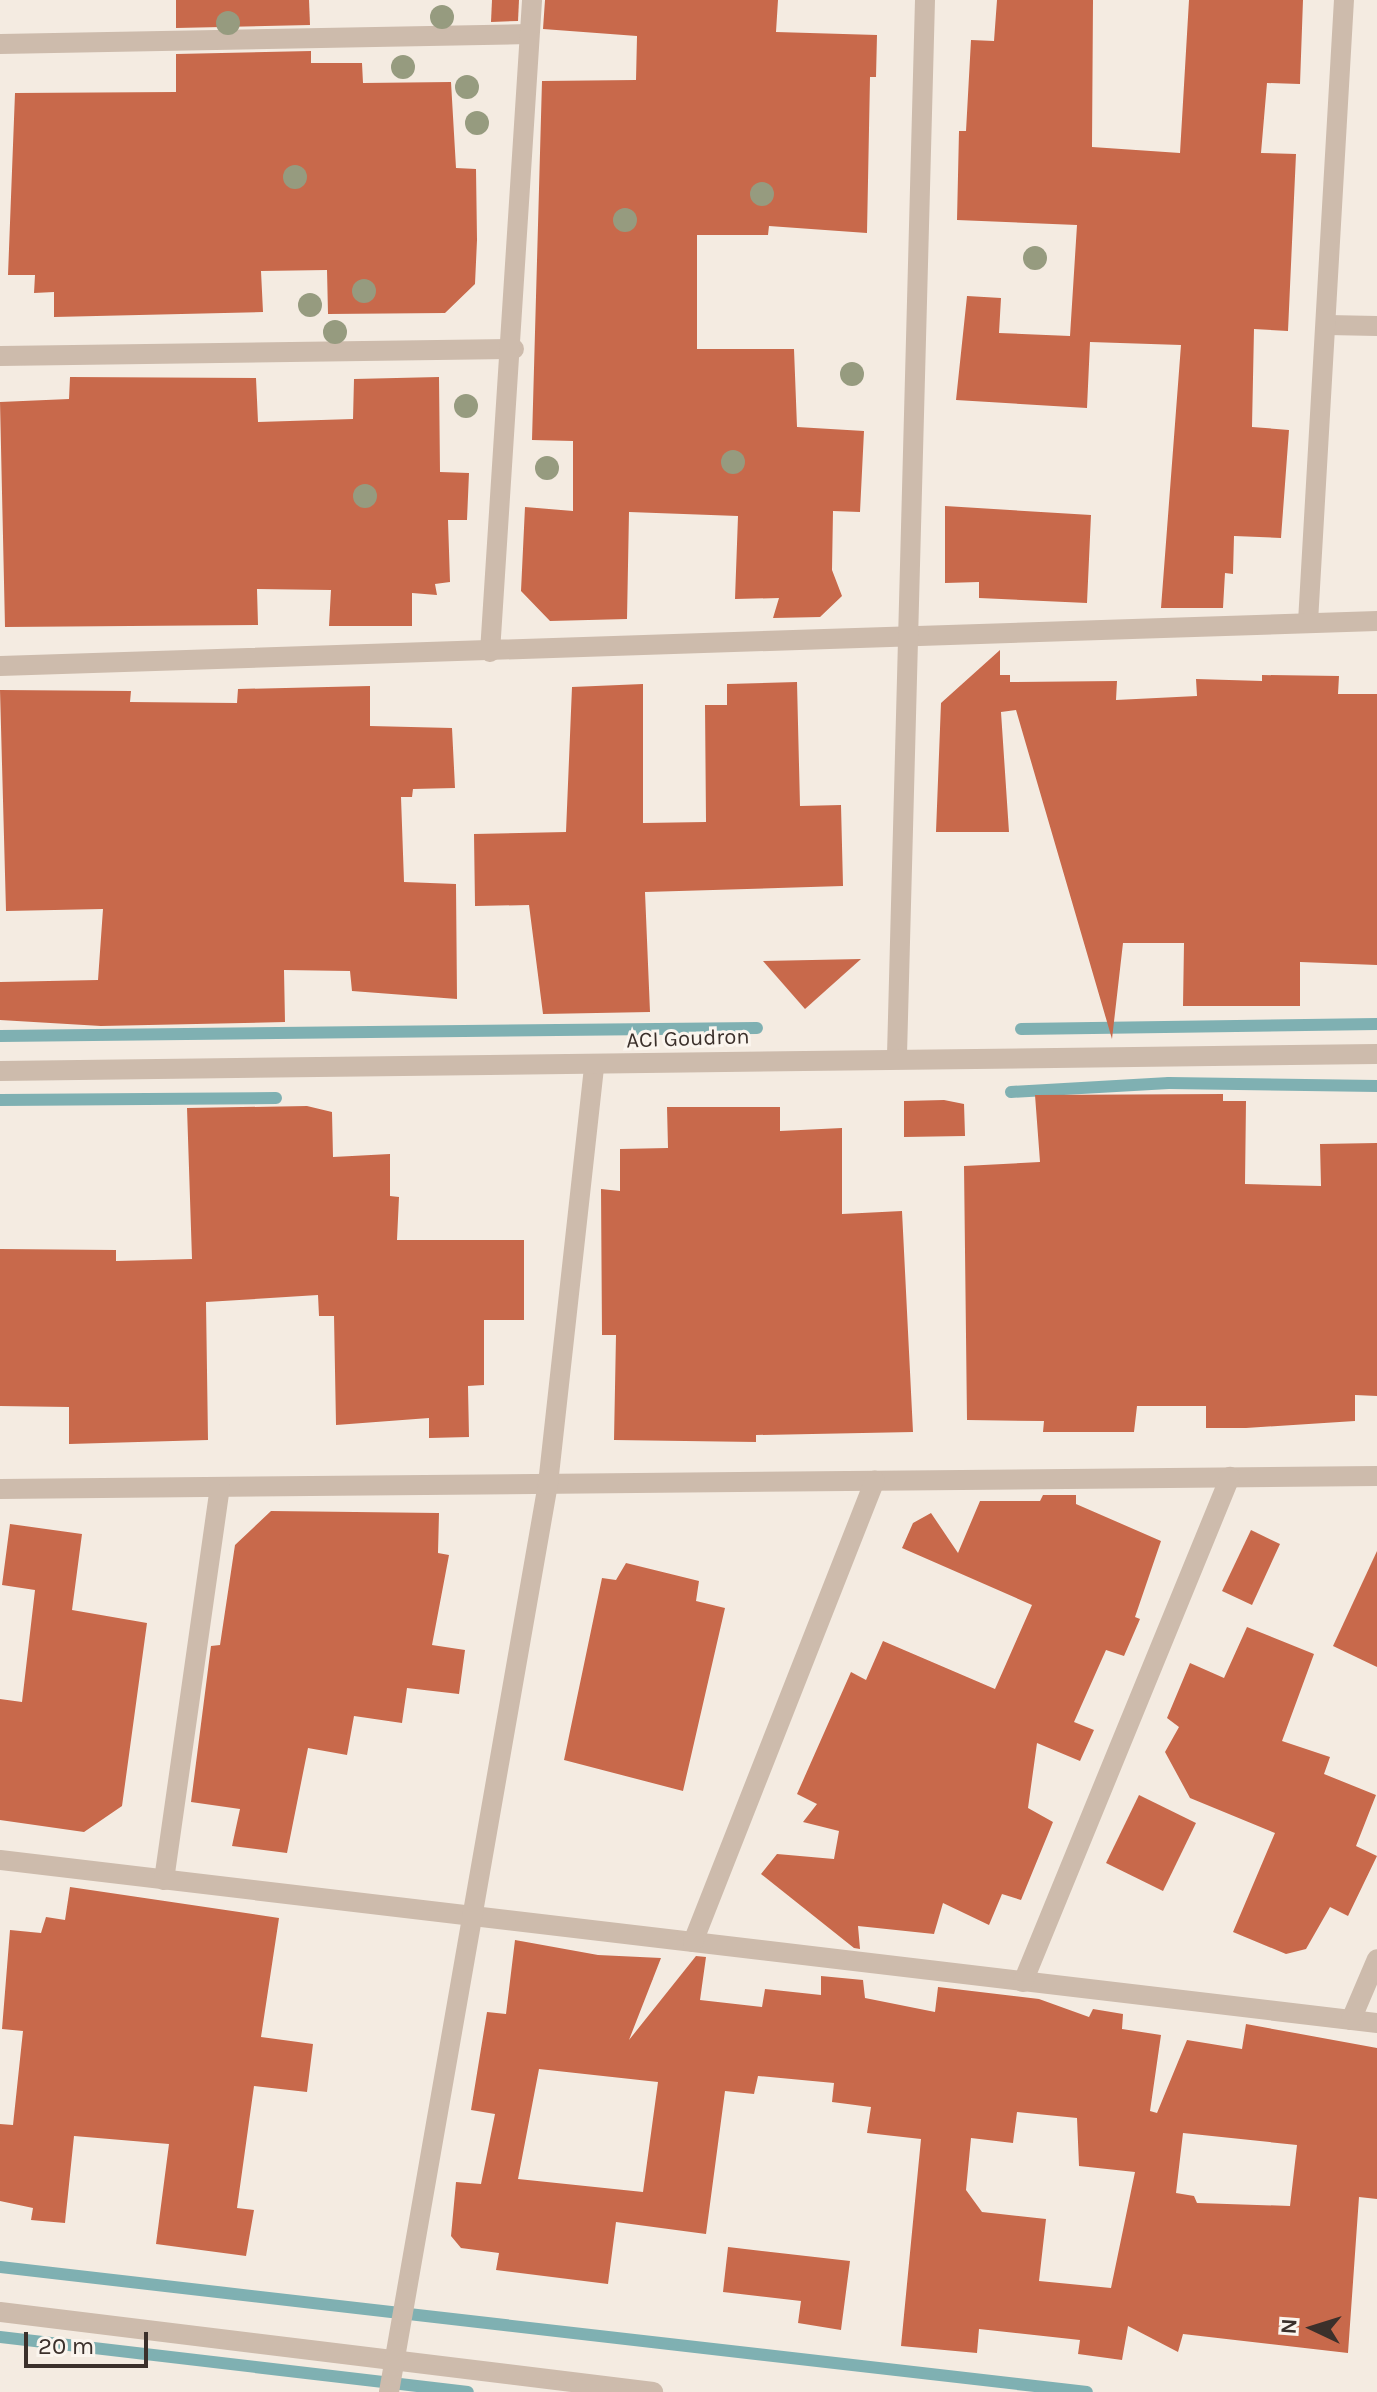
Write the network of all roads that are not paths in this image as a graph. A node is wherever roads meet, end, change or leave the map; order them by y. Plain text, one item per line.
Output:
1 (532, 0) edge
2 (925, 0) edge
3 (1344, 0) edge
4 (529, 34) junction
5 (0, 44) edge
6 (1328, 325) junction
7 (1377, 326) edge
8 (514, 349) junction
9 (0, 356) edge
10 (1377, 621) edge
11 (1308, 622) junction
12 (906, 640) junction
13 (490, 652) junction
14 (0, 666) edge
15 (1377, 1054) edge
16 (897, 1055) junction
17 (594, 1067) junction
18 (0, 1071) edge
19 (1377, 1476) edge
20 (1230, 1477) junction
21 (875, 1481) junction
22 (548, 1484) junction
23 (220, 1487) junction
24 (0, 1489) edge
25 (0, 1860) edge
26 (164, 1880) junction
27 (471, 1916) junction
28 (693, 1942) junction
29 (1377, 1959) edge
30 (1023, 1982) junction
31 (1351, 2020) junction
32 (1377, 2023) edge
33 (0, 2312) edge
34 (393, 2362) junction
35 (389, 2392) edge
36 (653, 2392) edge

1 - 4 street
2 - 12 street
3 - 6 street
4 - 5 street
4 - 8 street
6 - 7 street
6 - 11 street
8 - 9 street
8 - 13 street
10 - 11 street
11 - 12 street
12 - 13 street
12 - 16 street
13 - 14 street
15 - 16 street, ACI Goudron
16 - 17 street, ACI Goudron
17 - 18 street, ACI Goudron
17 - 22 street
19 - 20 street
20 - 21 street
20 - 30 street
21 - 22 street
21 - 28 street
22 - 23 street
22 - 27 street
23 - 24 street
23 - 26 street
25 - 26 street
26 - 27 street
27 - 28 street
27 - 34 street
28 - 30 street
29 - 31 street
30 - 31 street
31 - 32 street
33 - 34 street
34 - 35 street
34 - 36 street

